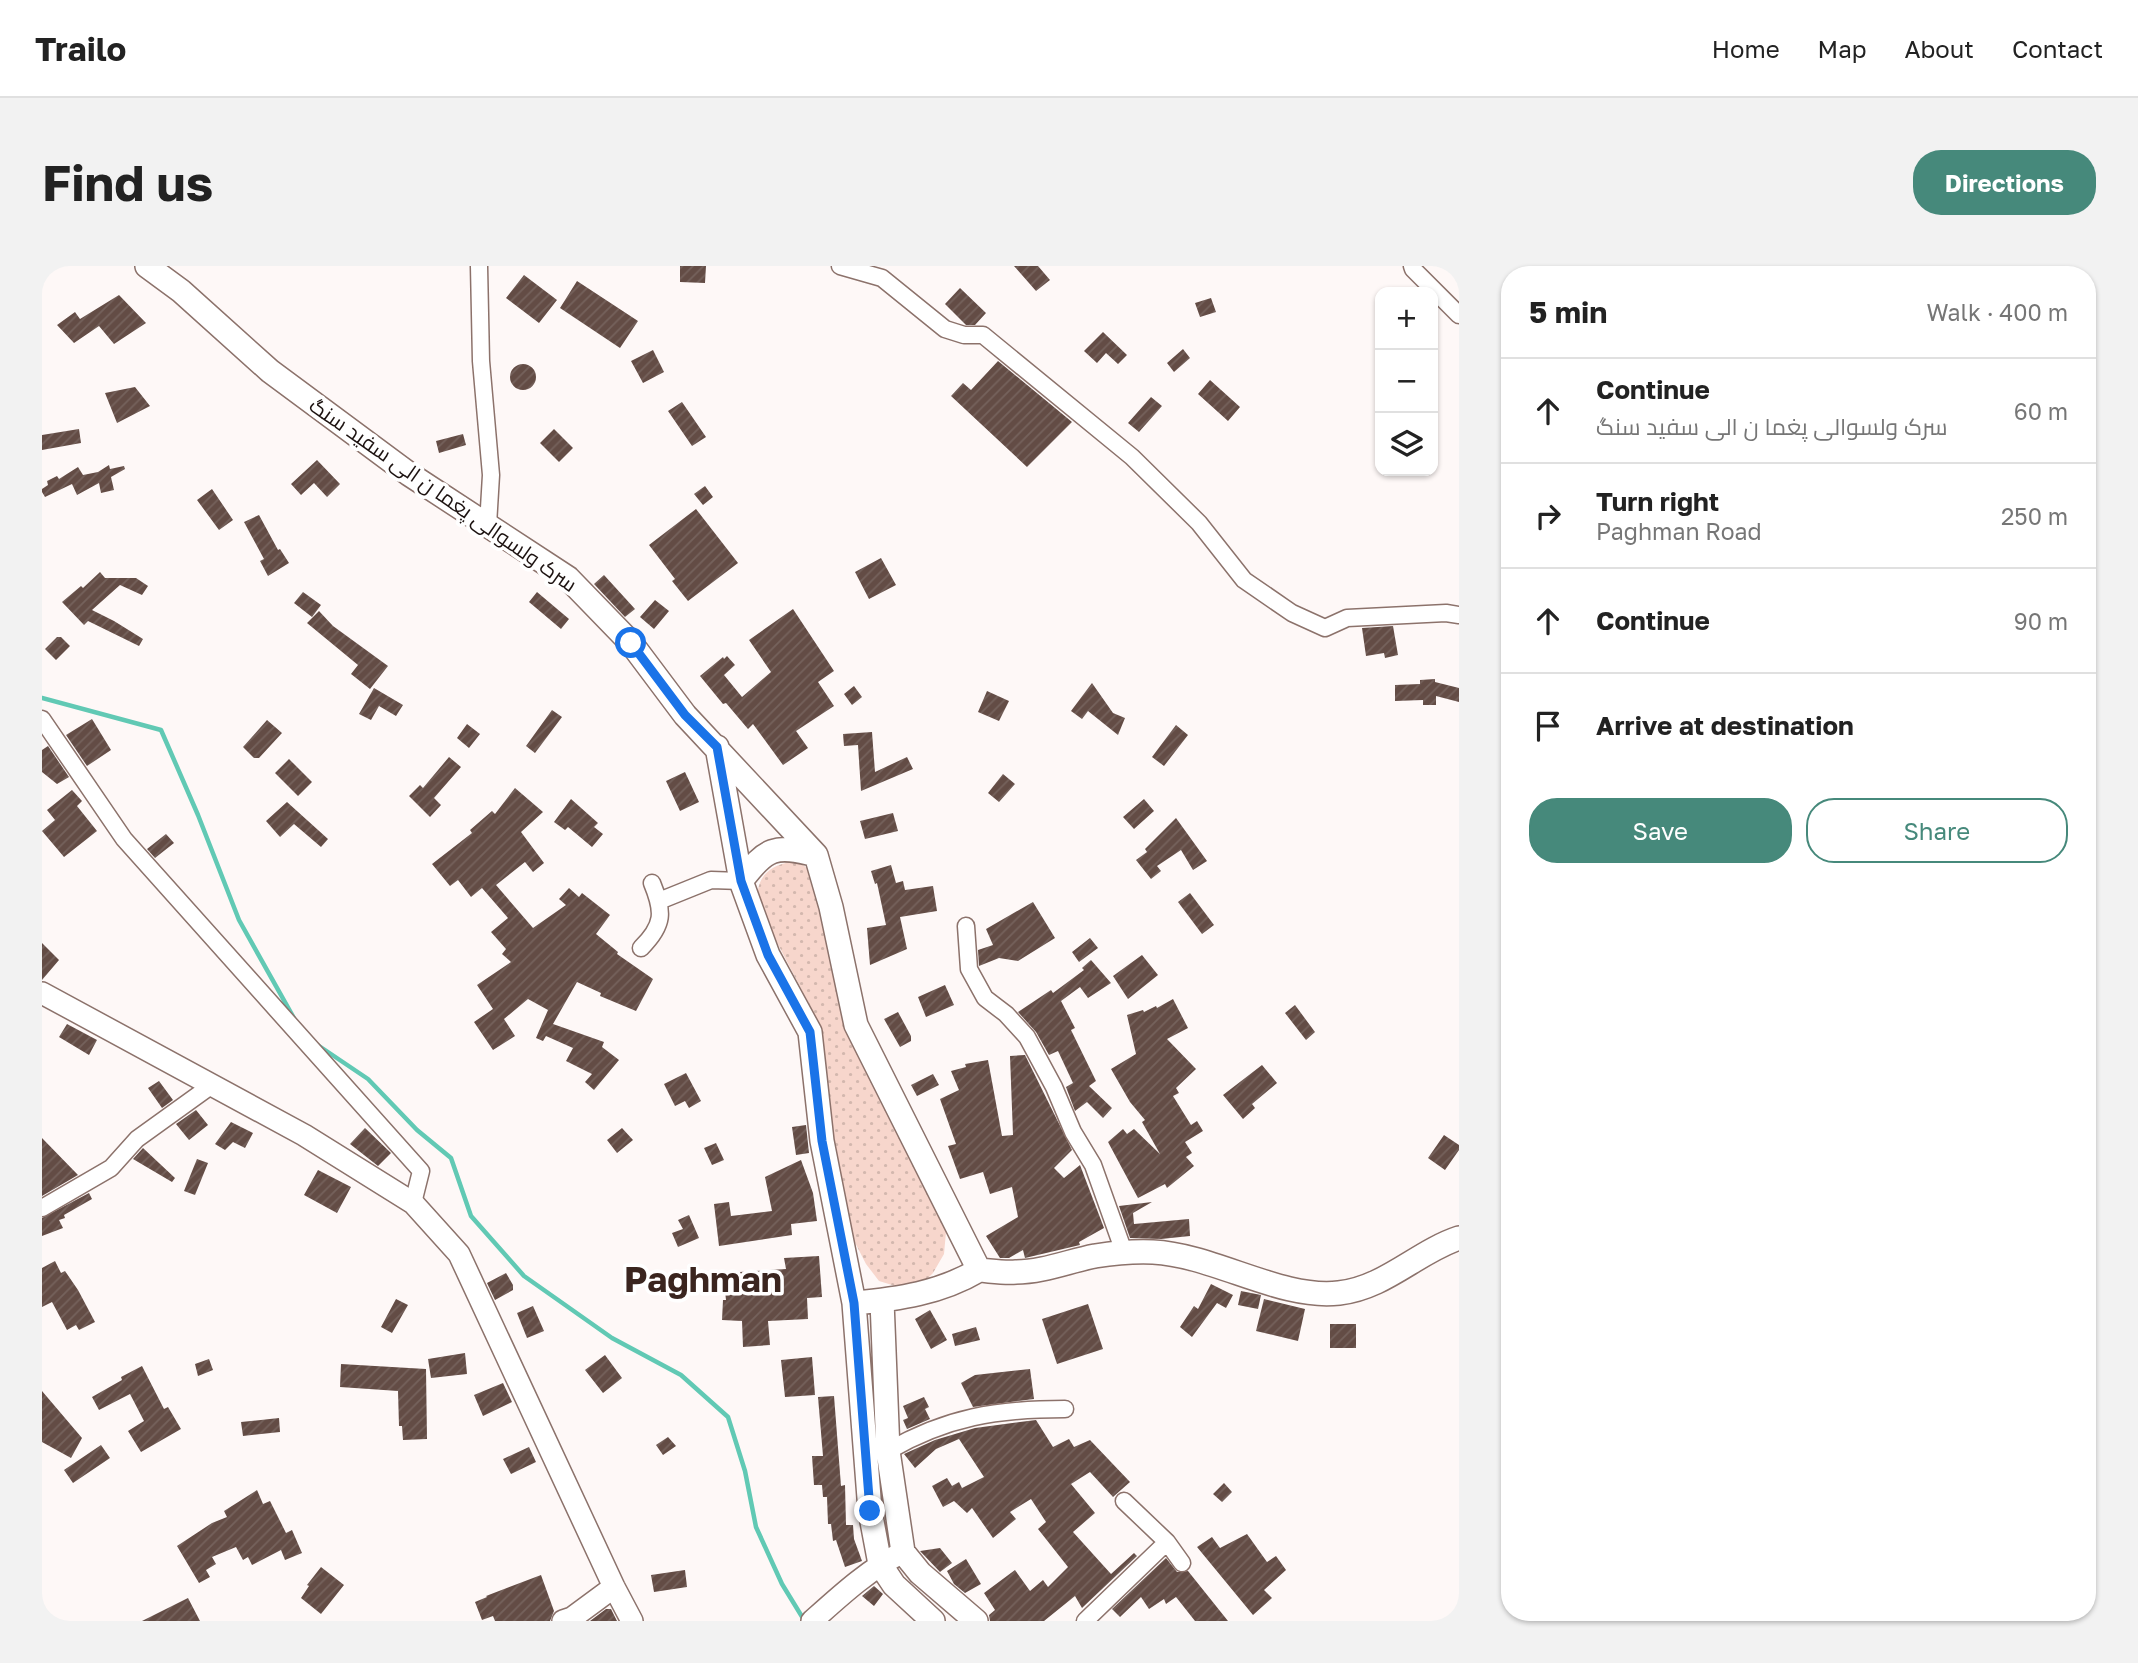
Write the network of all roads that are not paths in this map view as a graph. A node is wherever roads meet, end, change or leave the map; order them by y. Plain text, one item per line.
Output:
1 (147, 266) edge
2 (479, 266) edge
3 (840, 266) edge
4 (1412, 266) edge
5 (1459, 315) edge
6 (488, 525) junction
7 (1459, 615) edge
8 (42, 719) edge
9 (717, 747) junction
10 (816, 855) junction
11 (741, 881) junction
12 (652, 883) dead end
13 (659, 901) junction
14 (966, 926) dead end
15 (642, 948) dead end
16 (42, 993) edge
17 (212, 1085) junction
18 (413, 1203) junction
19 (42, 1208) edge
20 (1459, 1238) edge
21 (1124, 1252) junction
22 (979, 1270) junction
23 (882, 1301) junction
24 (854, 1303) junction
25 (1065, 1409) dead end
26 (888, 1451) junction
27 (1124, 1501) dead end
28 (1167, 1542) junction
29 (904, 1552) junction
30 (1182, 1563) dead end
31 (880, 1564) junction
32 (614, 1587) junction
33 (563, 1621) edge
34 (632, 1621) edge
35 (812, 1621) edge
36 (933, 1621) edge
37 (976, 1621) edge
38 (1085, 1621) edge

1 - 6 main road, سرک ولسوالی پغما ن الی سفید سنگ
2 - 6 street
3 - 7 street
4 - 5 street
6 - 9 main road, سرک ولسوالی پغما ن الی سفید سنگ
8 - 18 street
9 - 10 main road, سرک ولسوالی پغما ن الی سفید سنگ
9 - 11 main road
10 - 11 main road
10 - 22 main road
11 - 13 street
11 - 24 main road
12 - 13 street
13 - 15 street
14 - 21 street
16 - 17 street
17 - 18 street
17 - 19 street
18 - 32 street
20 - 21 main road
21 - 22 main road
22 - 23 main road
23 - 24 main road
23 - 26 main road
24 - 31 main road
25 - 26 street
26 - 29 main road
27 - 28 street
28 - 30 street
28 - 38 street
29 - 31 street
29 - 37 main road
31 - 35 street
31 - 36 main road
32 - 33 street
32 - 34 street

